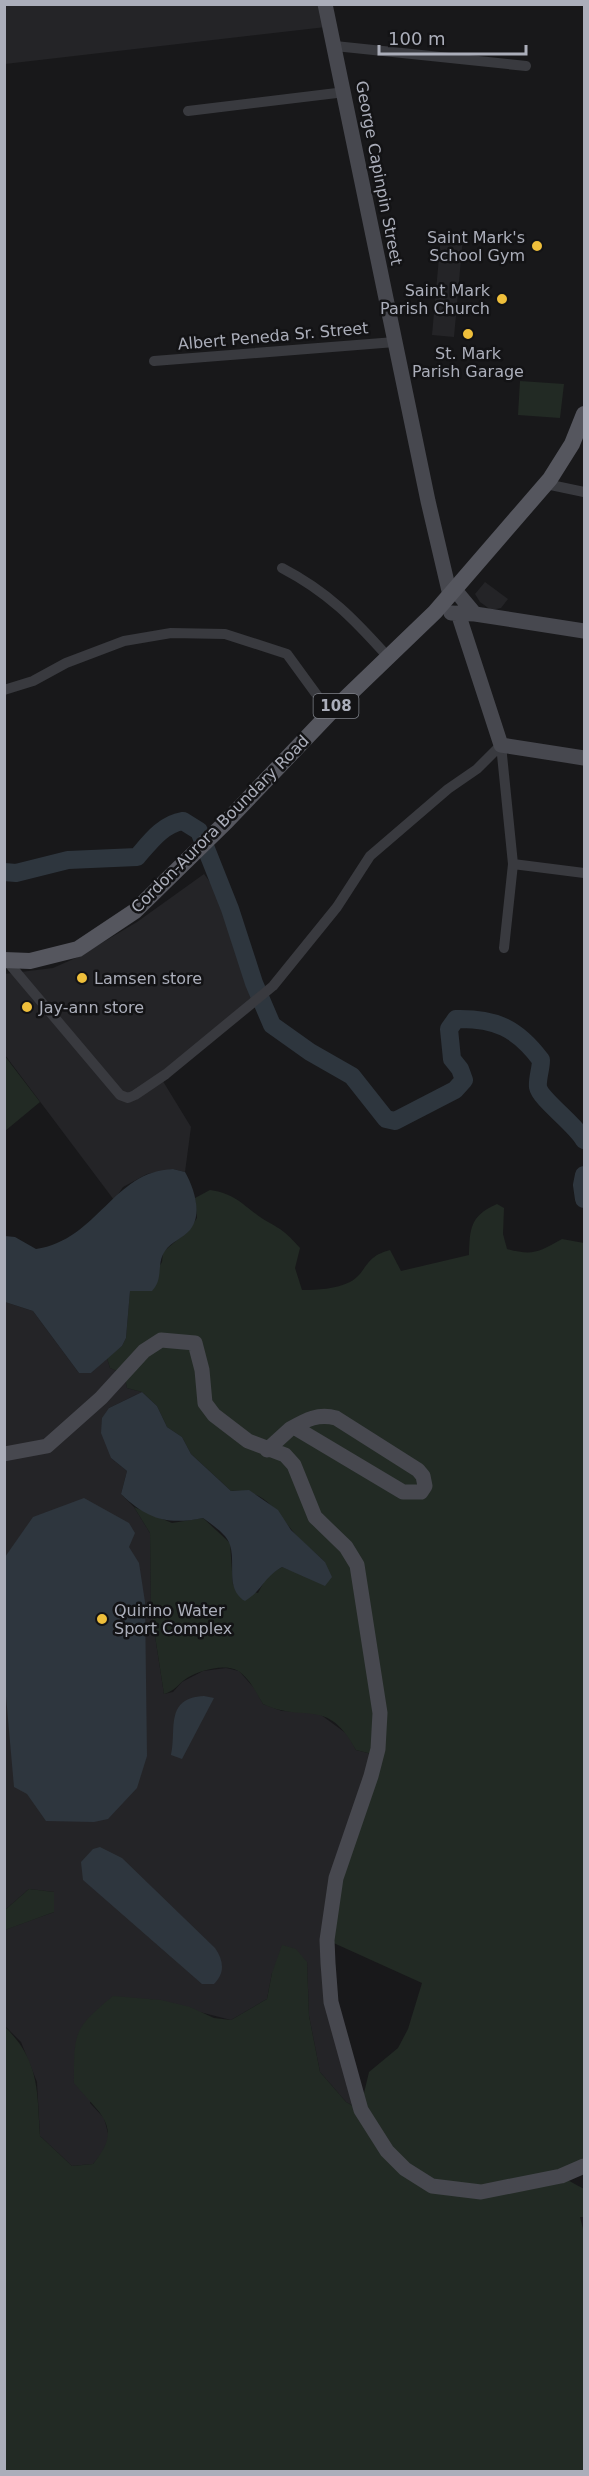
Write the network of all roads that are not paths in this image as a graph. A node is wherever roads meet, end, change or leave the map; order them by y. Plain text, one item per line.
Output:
1 (325, 4) edge
2 (335, 46) junction
3 (526, 66) dead end
4 (345, 92) junction
5 (188, 111) dead end
6 (395, 342) junction
7 (154, 361) dead end
8 (585, 414) edge
9 (546, 484) junction
10 (585, 492) edge
11 (282, 568) dead end
12 (453, 593) junction
13 (435, 612) junction
14 (458, 613) junction
15 (475, 614) junction
16 (585, 631) edge
17 (388, 657) junction
18 (4, 690) edge
19 (330, 712) junction
20 (501, 746) junction
21 (585, 758) edge
22 (513, 864) junction
23 (585, 873) edge
24 (504, 948) dead end
25 (5, 960) edge
26 (294, 1427) junction
27 (267, 1450) junction
28 (4, 1454) edge
29 (585, 2166) edge

1 - 2 street, George Capinpin Street
2 - 3 street
2 - 4 street, George Capinpin Street
4 - 5 street
4 - 6 street, George Capinpin Street
6 - 7 street, Albert Peneda Sr. Street
6 - 12 street, George Capinpin Street
8 - 9 main road, Cordon-Aurora Boundary Road / 108
9 - 10 street
9 - 12 main road, Cordon-Aurora Boundary Road / 108
11 - 17 street
12 - 13 main road, Cordon-Aurora Boundary Road / 108
12 - 15 street
13 - 14 street
13 - 17 main road, Cordon-Aurora Boundary Road / 108
14 - 15 street
14 - 20 street
15 - 16 street
17 - 19 main road, Cordon-Aurora Boundary Road / 108
18 - 19 street
19 - 25 main road, Cordon-Aurora Boundary Road / 108
20 - 21 street
20 - 22 street
20 - 25 street
22 - 23 street
22 - 24 street
26 - 26 street
26 - 27 street
27 - 28 street
27 - 29 street

